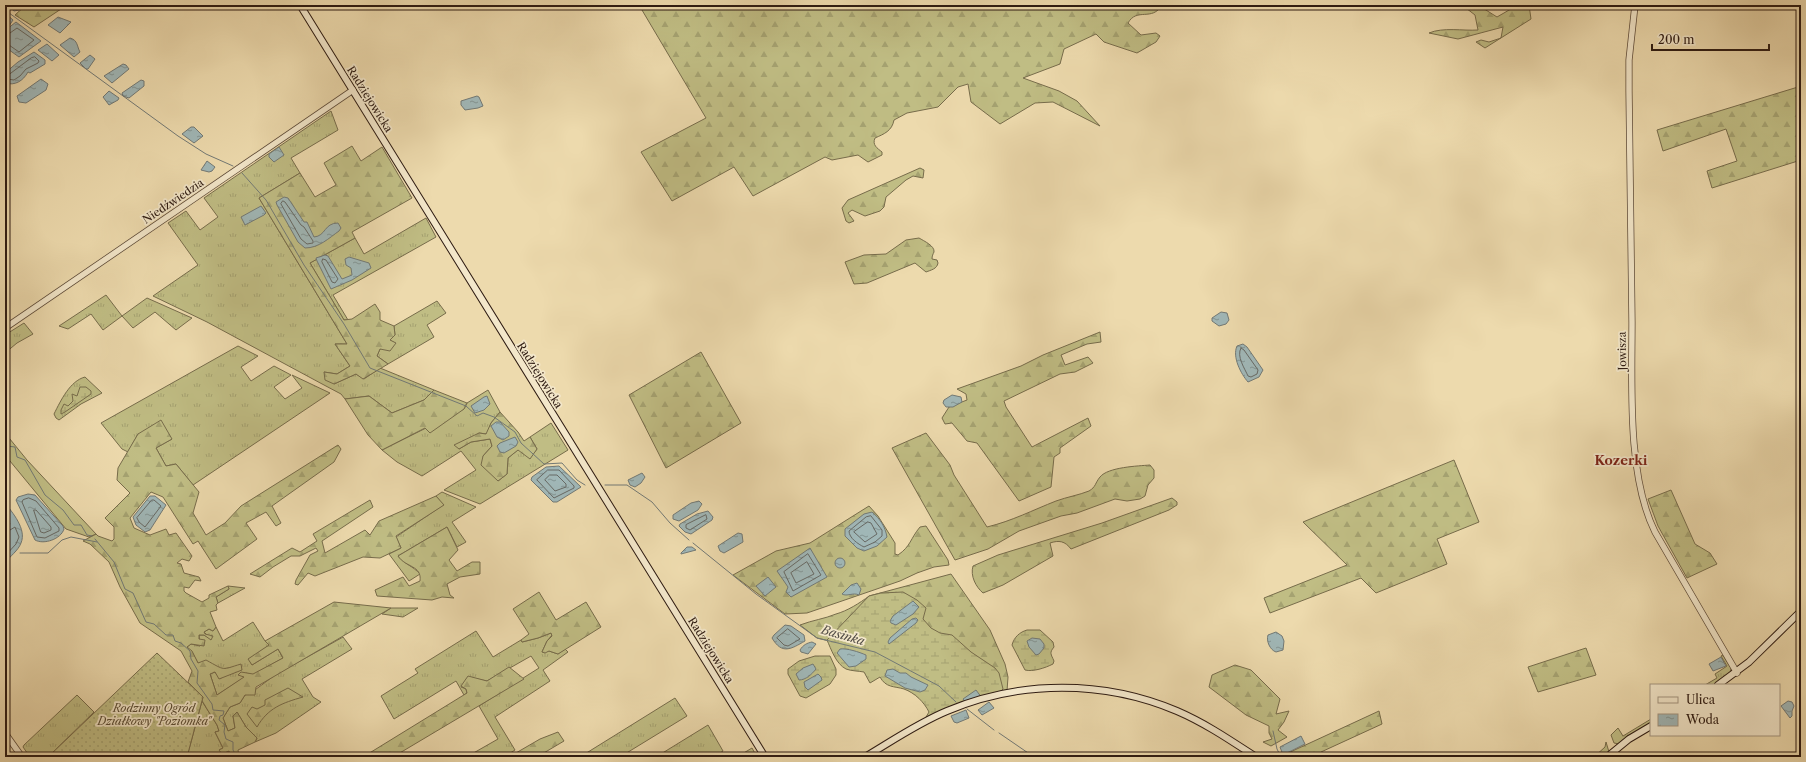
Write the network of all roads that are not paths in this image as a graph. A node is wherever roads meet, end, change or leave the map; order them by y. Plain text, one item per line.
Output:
1 (300, 5) edge
2 (1635, 5) edge
3 (353, 90) junction
4 (5, 328) edge
5 (1801, 611) edge
6 (1736, 673) junction
7 (1720, 684) edge
8 (1650, 727) edge
9 (5, 733) edge
10 (764, 756) edge
11 (22, 757) edge
12 (865, 757) edge
13 (1256, 757) edge
14 (1607, 757) edge

1 - 3 main road, Radziejowicka
2 - 6 street, Jowisza
3 - 4 street, Niedźwiedzia
3 - 10 main road, Radziejowicka
5 - 6 main road
6 - 7 main road
8 - 14 main road
9 - 11 street
12 - 13 main road

